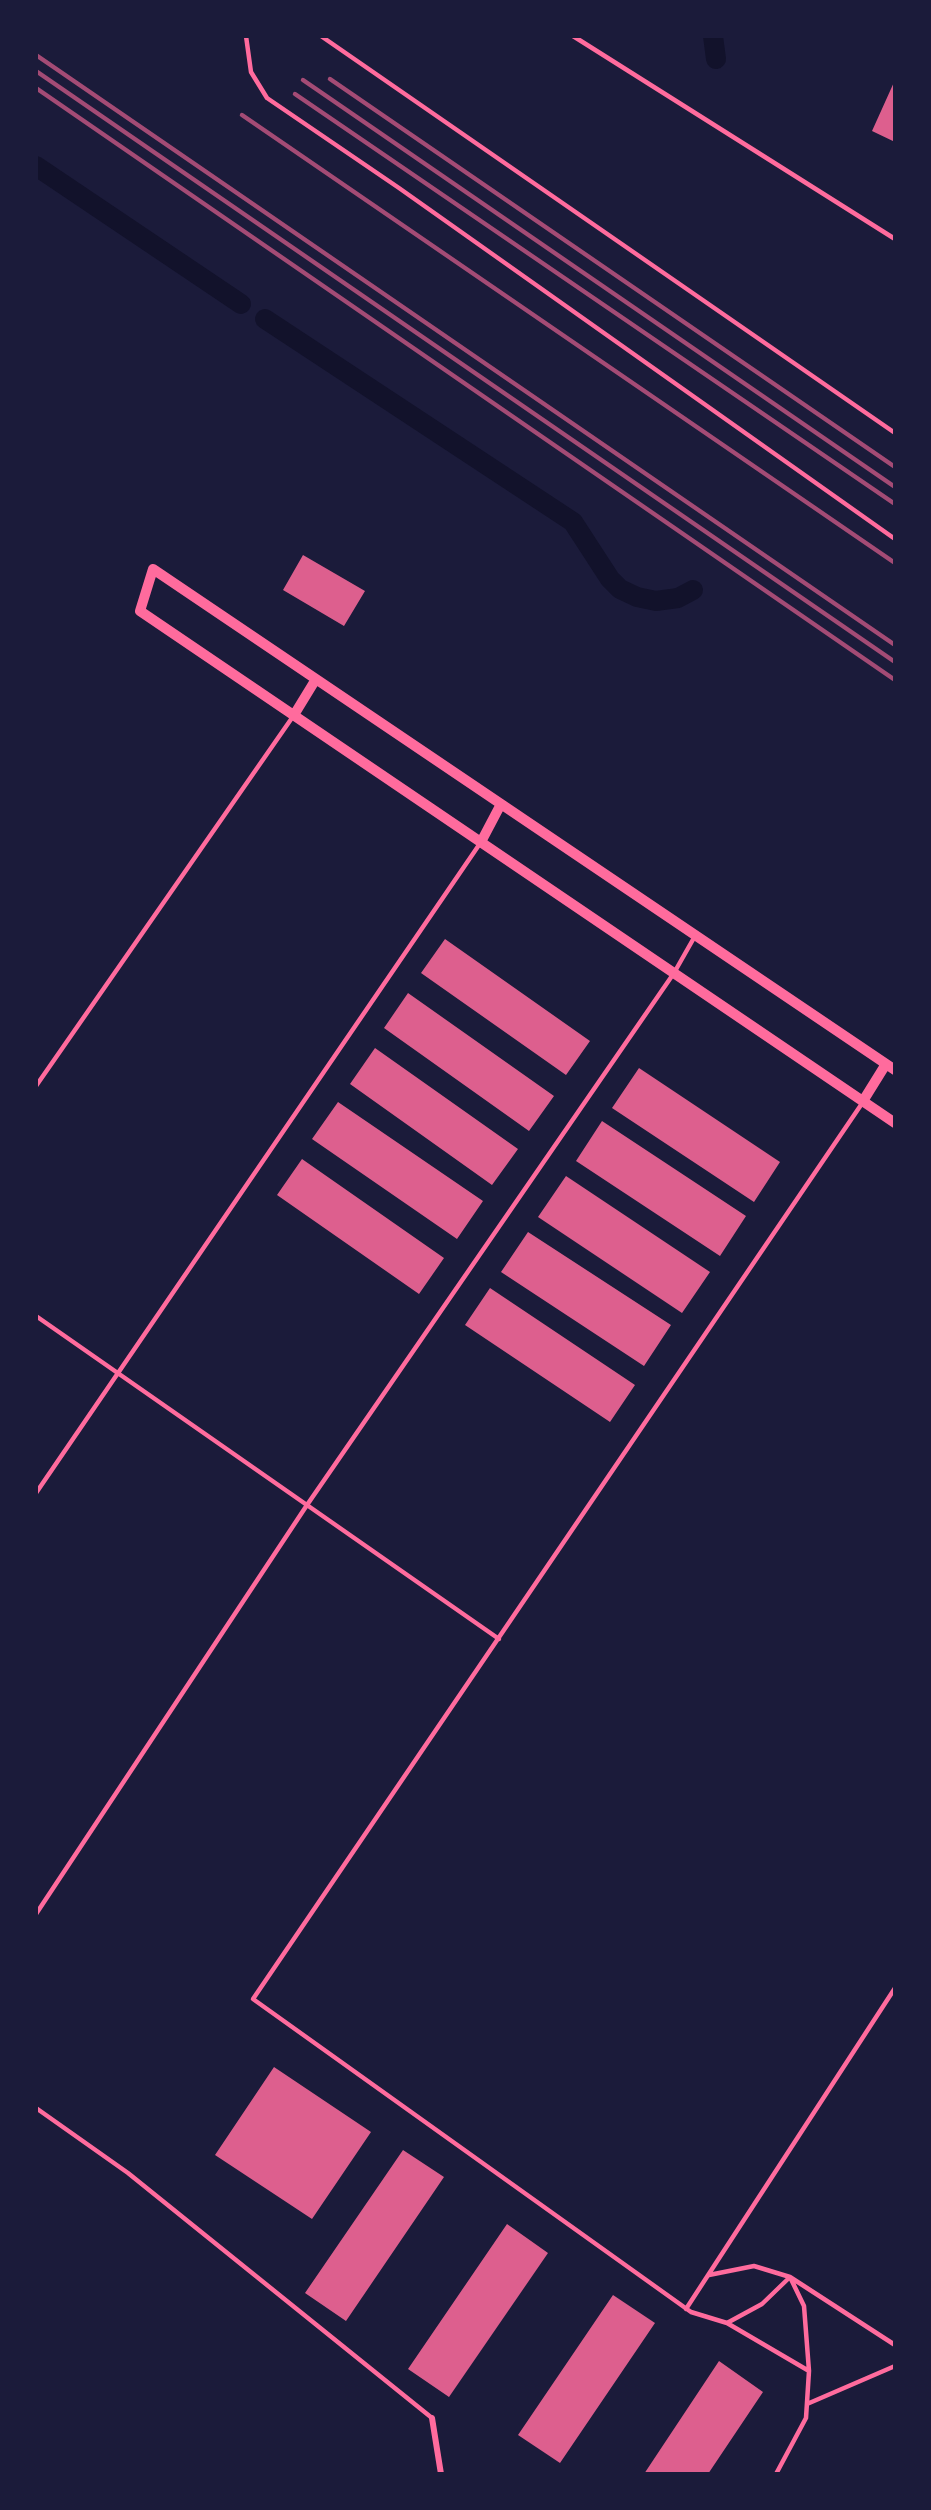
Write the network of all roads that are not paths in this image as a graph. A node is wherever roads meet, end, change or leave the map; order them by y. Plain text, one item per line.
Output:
1 (246, 36) edge
2 (321, 36) edge
3 (573, 36) edge
4 (895, 239) edge
5 (895, 433) edge
6 (895, 539) edge
7 (316, 679) junction
8 (294, 715) junction
9 (501, 804) junction
10 (481, 842) junction
11 (696, 935) junction
12 (674, 973) junction
13 (891, 1067) edge
14 (36, 1086) edge
15 (863, 1101) junction
16 (895, 1123) edge
17 (36, 1316) edge
18 (117, 1373) junction
19 (36, 1493) edge
20 (307, 1505) junction
21 (499, 1639) junction
22 (36, 1914) edge
23 (895, 1988) edge
24 (36, 2108) edge
25 (708, 2276) junction
26 (790, 2277) junction
27 (686, 2309) junction
28 (727, 2323) junction
29 (895, 2345) edge
30 (895, 2366) edge
31 (809, 2371) junction
32 (807, 2404) junction
33 (432, 2418) joint
34 (441, 2474) edge
35 (776, 2474) edge

1 - 6 lane
2 - 5 lane
3 - 4 lane
7 - 8 street
7 - 8 street
7 - 9 street
8 - 10 street
8 - 14 lane
9 - 10 street
9 - 11 street
10 - 12 street
10 - 18 lane
11 - 12 lane
11 - 13 street
12 - 15 street
12 - 20 lane
13 - 15 street
15 - 16 street
15 - 21 lane
17 - 18 lane
18 - 19 lane
18 - 20 lane
20 - 21 lane
20 - 22 lane
21 - 27 lane
23 - 25 lane
24 - 33 lane
25 - 26 lane
25 - 27 lane
26 - 28 lane
26 - 29 lane
26 - 31 lane
27 - 28 lane
28 - 31 lane
30 - 32 lane
31 - 32 lane
32 - 35 lane
33 - 34 street

